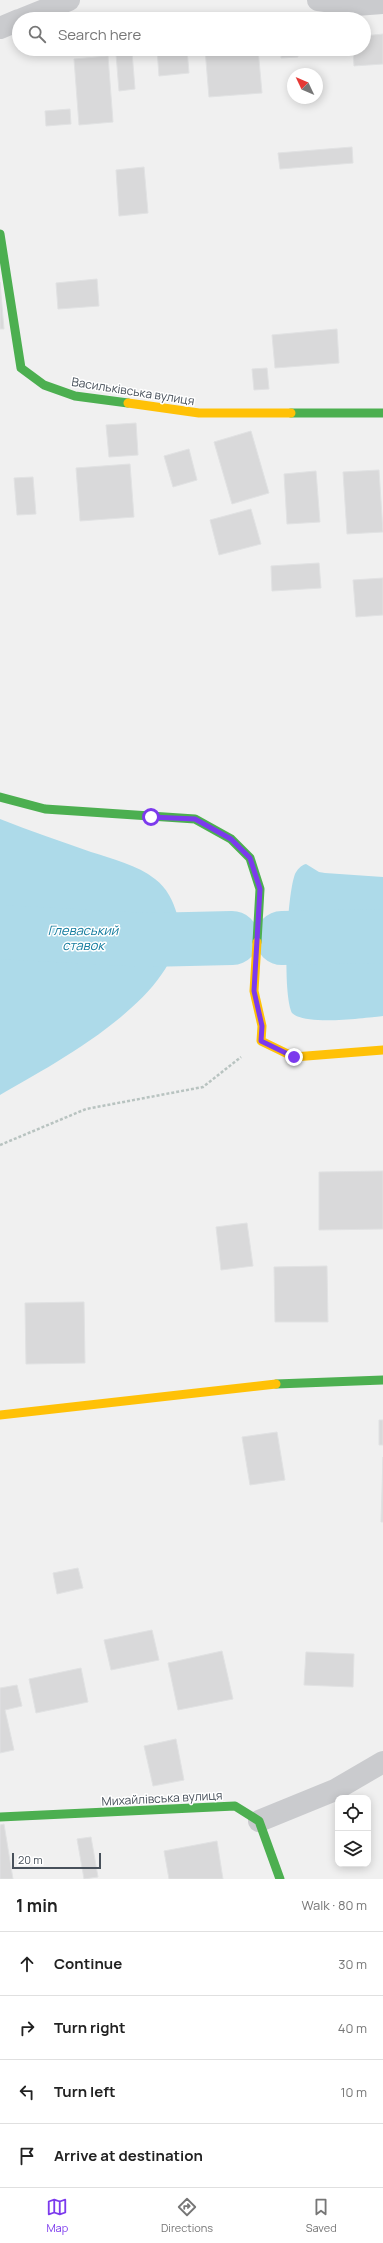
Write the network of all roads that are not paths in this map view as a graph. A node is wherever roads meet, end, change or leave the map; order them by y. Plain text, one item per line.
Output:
1 (69, 0) edge
2 (318, 0) edge
3 (383, 3) edge
4 (39, 12) edge
5 (12, 23) edge
6 (0, 28) edge
7 (0, 234) edge
8 (383, 413) edge
9 (0, 797) edge
10 (383, 1050) edge
11 (383, 1380) edge
12 (0, 1415) edge
13 (383, 1762) edge
14 (0, 1817) edge
15 (259, 1821) junction
16 (280, 1879) edge

1 - 4 street
2 - 3 street
5 - 6 street
7 - 8 street, Васильківська вулиця
9 - 10 street
11 - 12 street
13 - 15 street
14 - 15 street, Михайлівська вулиця
15 - 16 street

